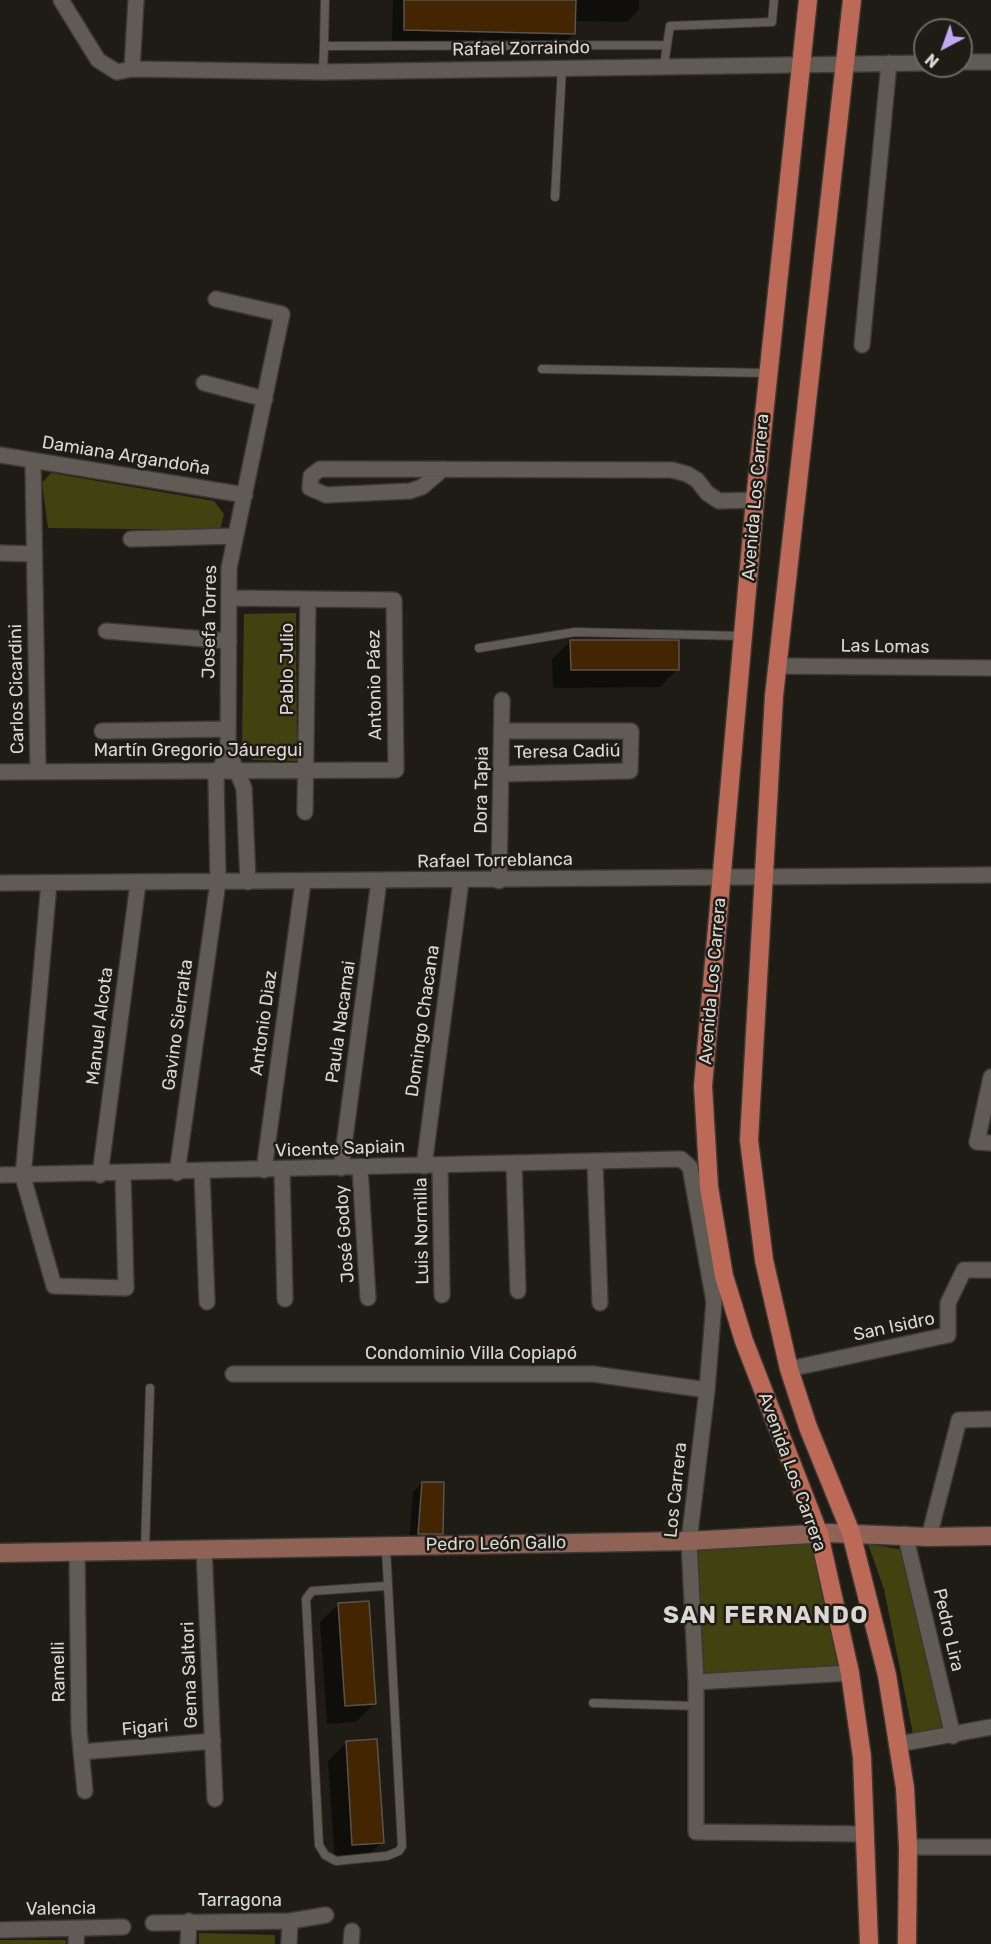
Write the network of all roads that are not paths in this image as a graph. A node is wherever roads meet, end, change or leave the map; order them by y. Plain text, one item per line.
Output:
1 (61, 0) edge
2 (136, 0) edge
3 (325, 0) edge
4 (774, 0) edge
5 (808, 0) edge
6 (852, 0) edge
7 (667, 45) junction
8 (324, 46) junction
9 (973, 62) edge
10 (991, 62) edge
11 (889, 63) junction
12 (913, 63) edge
13 (800, 64) junction
14 (844, 64) junction
15 (664, 66) junction
16 (562, 67) junction
17 (125, 70) junction
18 (323, 72) junction
19 (555, 197) dead end
20 (216, 299) dead end
21 (862, 345) dead end
22 (542, 369) dead end
23 (768, 373) junction
24 (204, 383) dead end
25 (265, 399) junction
26 (0, 455) edge
27 (33, 461) junction
28 (443, 469) junction
29 (245, 495) junction
30 (755, 500) junction
31 (235, 536) junction
32 (131, 539) dead end
33 (0, 552) edge
34 (34, 554) junction
35 (229, 598) junction
36 (308, 599) junction
37 (106, 631) dead end
38 (743, 636) junction
39 (229, 640) junction
40 (479, 648) dead end
41 (779, 666) junction
42 (991, 668) edge
43 (502, 700) dead end
44 (228, 729) junction
45 (102, 731) dead end
46 (502, 731) junction
47 (228, 751) junction
48 (220, 770) junction
49 (236, 770) junction
50 (307, 770) junction
51 (396, 770) joint
52 (0, 772) edge
53 (38, 772) junction
54 (502, 774) junction
55 (305, 812) dead end
56 (991, 875) edge
57 (723, 876) junction
58 (763, 876) junction
59 (379, 881) junction
60 (461, 881) junction
61 (499, 881) junction
62 (218, 882) junction
63 (248, 882) junction
64 (303, 882) junction
65 (0, 883) edge
66 (49, 883) junction
67 (138, 883) junction
68 (991, 1077) edge
69 (991, 1143) edge
70 (681, 1159) joint
71 (595, 1162) junction
72 (514, 1164) junction
73 (424, 1166) junction
74 (440, 1166) junction
75 (341, 1168) junction
76 (360, 1168) junction
77 (264, 1170) junction
78 (282, 1170) junction
79 (202, 1172) junction
80 (177, 1173) junction
81 (100, 1174) junction
82 (123, 1174) junction
83 (0, 1175) edge
84 (23, 1177) junction
85 (991, 1270) edge
86 (518, 1291) dead end
87 (442, 1295) dead end
88 (368, 1298) dead end
89 (285, 1299) dead end
90 (207, 1302) dead end
91 (600, 1303) dead end
92 (789, 1369) junction
93 (233, 1374) dead end
94 (150, 1388) dead end
95 (707, 1390) junction
96 (991, 1419) edge
97 (851, 1533) junction
98 (819, 1534) junction
99 (905, 1534) junction
100 (991, 1536) edge
101 (929, 1537) junction
102 (689, 1540) junction
103 (386, 1546) junction
104 (204, 1550) junction
105 (146, 1551) junction
106 (77, 1552) junction
107 (0, 1553) edge
108 (386, 1586) junction
109 (850, 1672) junction
110 (696, 1682) junction
111 (593, 1703) dead end
112 (696, 1706) junction
113 (991, 1727) edge
114 (953, 1736) junction
115 (213, 1742) junction
116 (900, 1744) junction
117 (81, 1752) junction
118 (85, 1791) dead end
119 (215, 1799) dead end
120 (866, 1834) junction
121 (908, 1847) junction
122 (991, 1847) edge
123 (326, 1915) dead end
124 (189, 1921) junction
125 (290, 1921) junction
126 (153, 1923) dead end
127 (77, 1928) junction
128 (123, 1928) dead end
129 (0, 1930) edge
130 (76, 1944) edge
131 (188, 1944) edge
132 (289, 1944) edge
133 (869, 1944) edge
134 (907, 1944) edge

1 - 17 street
2 - 17 street
3 - 8 lane
4 - 7 lane
5 - 13 main road, Avenida Los Carrera
6 - 14 main road, Avenida Los Carrera
7 - 8 lane
7 - 15 lane
8 - 18 lane
9 - 10 street
11 - 12 street, Rafael Zorraindo
11 - 14 street, Rafael Zorraindo
11 - 21 street
13 - 14 street, Rafael Zorraindo
13 - 15 street, Rafael Zorraindo
13 - 23 main road, Avenida Los Carrera
14 - 41 main road, Avenida Los Carrera
15 - 16 street, Rafael Zorraindo
16 - 18 street, Rafael Zorraindo
16 - 19 lane
17 - 18 street, Rafael Zorraindo
20 - 25 street, Josefa Torres
22 - 23 lane
23 - 30 main road, Avenida Los Carrera
24 - 25 street
25 - 29 street, Josefa Torres
26 - 27 street, Damiana Argandoña
27 - 29 street, Damiana Argandoña
27 - 34 street, Carlos Cicardini
28 - 28 street
28 - 30 street
29 - 31 street, Josefa Torres
30 - 38 main road, Avenida Los Carrera
31 - 32 street
31 - 35 street, Josefa Torres
33 - 34 street
34 - 53 street, Carlos Cicardini
35 - 36 street
35 - 39 street, Josefa Torres
36 - 50 street, Pablo Julio
36 - 51 street, Antonio Páez
37 - 39 street
38 - 40 lane
38 - 57 main road, Avenida Los Carrera
39 - 44 street, Josefa Torres
41 - 42 street, Las Lomas
41 - 58 main road, Avenida Los Carrera
43 - 46 street, Dora Tapia
44 - 45 street
44 - 47 street, Josefa Torres
46 - 54 street, Dora Tapia
46 - 54 street, Teresa Cadiú
47 - 48 street, Josefa Torres
47 - 49 street, Josefa Torres
48 - 49 street, Martín Gregorio Jáuregui
48 - 53 street, Martín Gregorio Jáuregui
48 - 62 street, Josefa Torres
49 - 50 street, Martín Gregorio Jáuregui
49 - 63 street, Josefa Torres
50 - 51 street, Martín Gregorio Jáuregui
50 - 55 street, Pablo Julio
52 - 53 street, Martín Gregorio Jáuregui
54 - 61 street, Dora Tapia
56 - 58 street, Rafael Torreblanca
57 - 58 street, Rafael Torreblanca
57 - 61 street, Rafael Torreblanca
57 - 98 main road, Avenida Los Carrera
58 - 92 main road, Avenida Los Carrera
59 - 60 street, Rafael Torreblanca
59 - 64 street, Rafael Torreblanca
59 - 75 street, Paula Nacamai
60 - 61 street, Rafael Torreblanca
60 - 73 street, Domingo Chacana
62 - 63 street, Rafael Torreblanca
62 - 67 street, Rafael Torreblanca
62 - 80 street, Gavino Sierralta
63 - 64 street, Rafael Torreblanca
64 - 77 street, Antonio Diaz
65 - 66 street, Rafael Torreblanca
66 - 67 street, Rafael Torreblanca
66 - 84 street
67 - 81 street, Manuel Alcota
68 - 69 street
70 - 71 street, Vicente Sapiain
70 - 95 street, Los Carrera
71 - 72 street, Vicente Sapiain
71 - 91 street
72 - 74 street, Vicente Sapiain
72 - 86 street
73 - 74 street, Vicente Sapiain
73 - 76 street, Vicente Sapiain
74 - 87 street, Luis Normilla
75 - 76 street, Vicente Sapiain
75 - 78 street, Vicente Sapiain
76 - 88 street, José Godoy
77 - 78 street, Vicente Sapiain
77 - 79 street, Vicente Sapiain
78 - 89 street
79 - 80 street, Vicente Sapiain
79 - 90 street
80 - 82 street, Vicente Sapiain
81 - 82 street, Vicente Sapiain
81 - 84 street, Vicente Sapiain
82 - 84 street
83 - 84 street, Vicente Sapiain
85 - 92 street, San Isidro
92 - 97 main road, Avenida Los Carrera
93 - 95 street, Condominio Villa Copiapó
94 - 105 lane
95 - 102 street, Los Carrera
96 - 101 street
97 - 98 street, Pedro León Gallo
97 - 99 street, Pedro León Gallo
97 - 116 main road, Avenida Los Carrera
98 - 102 street, Pedro León Gallo
98 - 109 main road, Avenida Los Carrera
99 - 101 street, Pedro León Gallo
99 - 114 street, Pedro Lira
100 - 101 street, Pedro León Gallo
102 - 103 street, Pedro León Gallo
102 - 110 street, Los Carrera
103 - 104 street, Pedro León Gallo
103 - 108 lane
104 - 105 street, Pedro León Gallo
104 - 115 street, Gema Saltori
105 - 106 street, Pedro León Gallo
106 - 107 street, Pedro León Gallo
106 - 117 street, Ramelli
108 - 108 lane
109 - 110 street
109 - 120 main road, Avenida Los Carrera
110 - 112 street, Los Carrera
111 - 112 lane
112 - 120 street, Los Carrera
113 - 114 street
114 - 116 street
115 - 117 street, Figari
115 - 119 street, Gema Saltori
116 - 121 main road, Avenida Los Carrera
117 - 118 street, Ramelli
120 - 133 main road, Avenida Los Carrera
121 - 122 street
121 - 134 main road, Avenida Los Carrera
123 - 125 street, Tarragona
124 - 125 street, Tarragona
124 - 126 street, Tarragona
124 - 131 street
125 - 132 street
127 - 128 street, Valencia
127 - 129 street, Valencia
127 - 130 street

